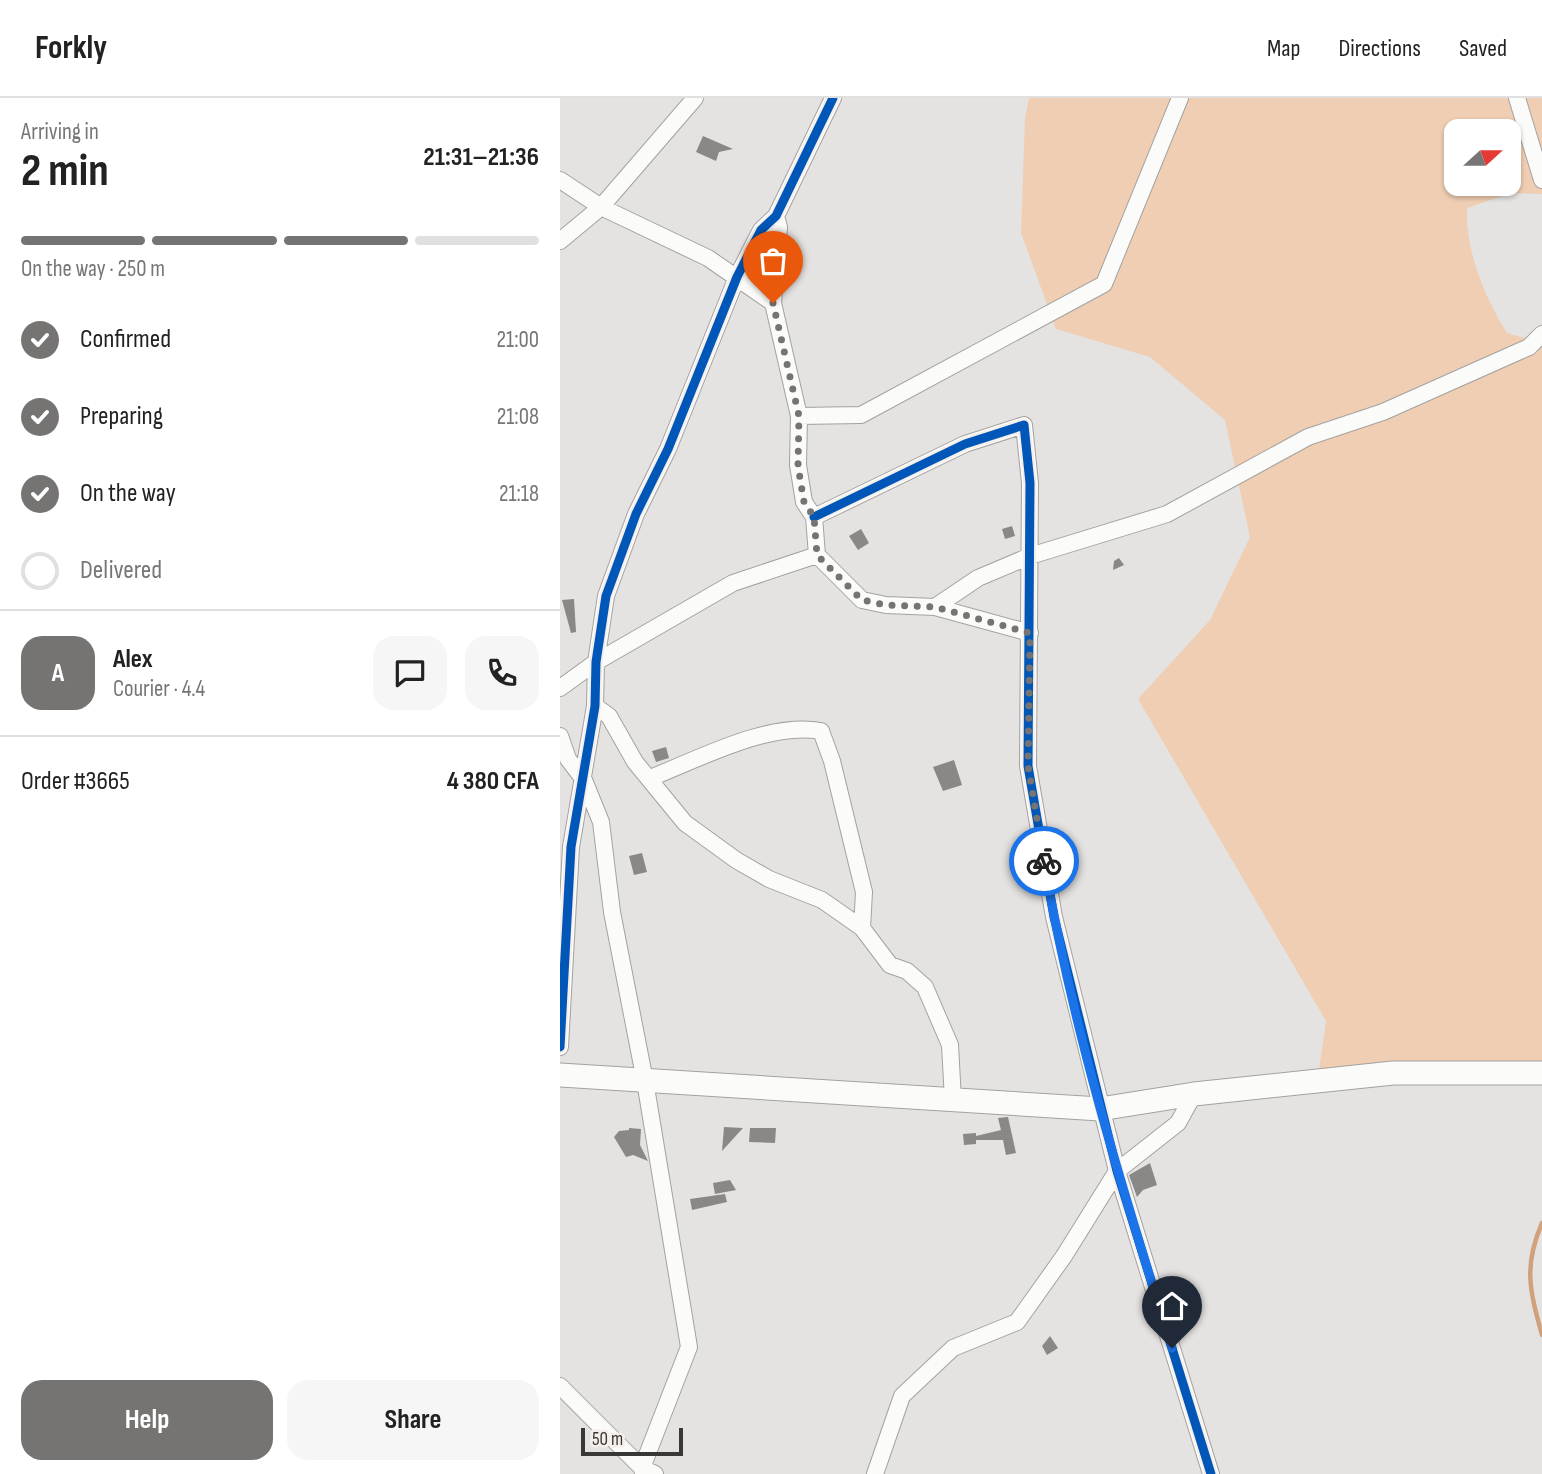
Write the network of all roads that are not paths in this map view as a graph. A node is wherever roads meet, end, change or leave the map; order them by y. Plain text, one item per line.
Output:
1 (695, 98) edge
2 (833, 98) edge
3 (1180, 98) edge
4 (1517, 98) edge
5 (560, 180) edge
6 (1542, 180) edge
7 (601, 207) junction
8 (776, 216) junction
9 (560, 242) edge
10 (737, 277) junction
11 (773, 303) junction
12 (1542, 334) edge
13 (799, 416) junction
14 (814, 517) junction
15 (817, 555) junction
16 (1030, 556) junction
17 (935, 607) junction
18 (1030, 633) junction
19 (596, 662) junction
20 (560, 688) edge
21 (595, 706) junction
22 (560, 736) edge
23 (650, 778) junction
24 (584, 780) junction
25 (862, 928) junction
26 (560, 1047) edge
27 (1542, 1073) edge
28 (560, 1075) edge
29 (645, 1081) junction
30 (1194, 1094) junction
31 (953, 1100) junction
32 (1100, 1109) junction
33 (1117, 1171) junction
34 (560, 1386) edge
35 (647, 1472) edge
36 (874, 1474) edge
37 (1212, 1474) edge

1 - 7 street
2 - 8 street
3 - 13 street
4 - 6 street
5 - 7 street
7 - 9 street
7 - 10 street
8 - 10 street
8 - 11 street
10 - 11 street
10 - 19 street
11 - 13 street
12 - 16 street
13 - 14 street
14 - 15 street
14 - 16 street
15 - 17 street
15 - 19 street
16 - 17 street
16 - 18 street
17 - 18 street
18 - 32 street
19 - 20 street
19 - 21 street
21 - 23 street
21 - 24 street
22 - 24 street
23 - 25 street
23 - 25 street
24 - 26 street
24 - 29 street
25 - 31 street
27 - 30 main road
28 - 29 main road
29 - 31 main road
29 - 35 street
30 - 32 main road
30 - 33 street
31 - 32 main road
32 - 33 street
33 - 36 street
33 - 37 street
34 - 35 street

